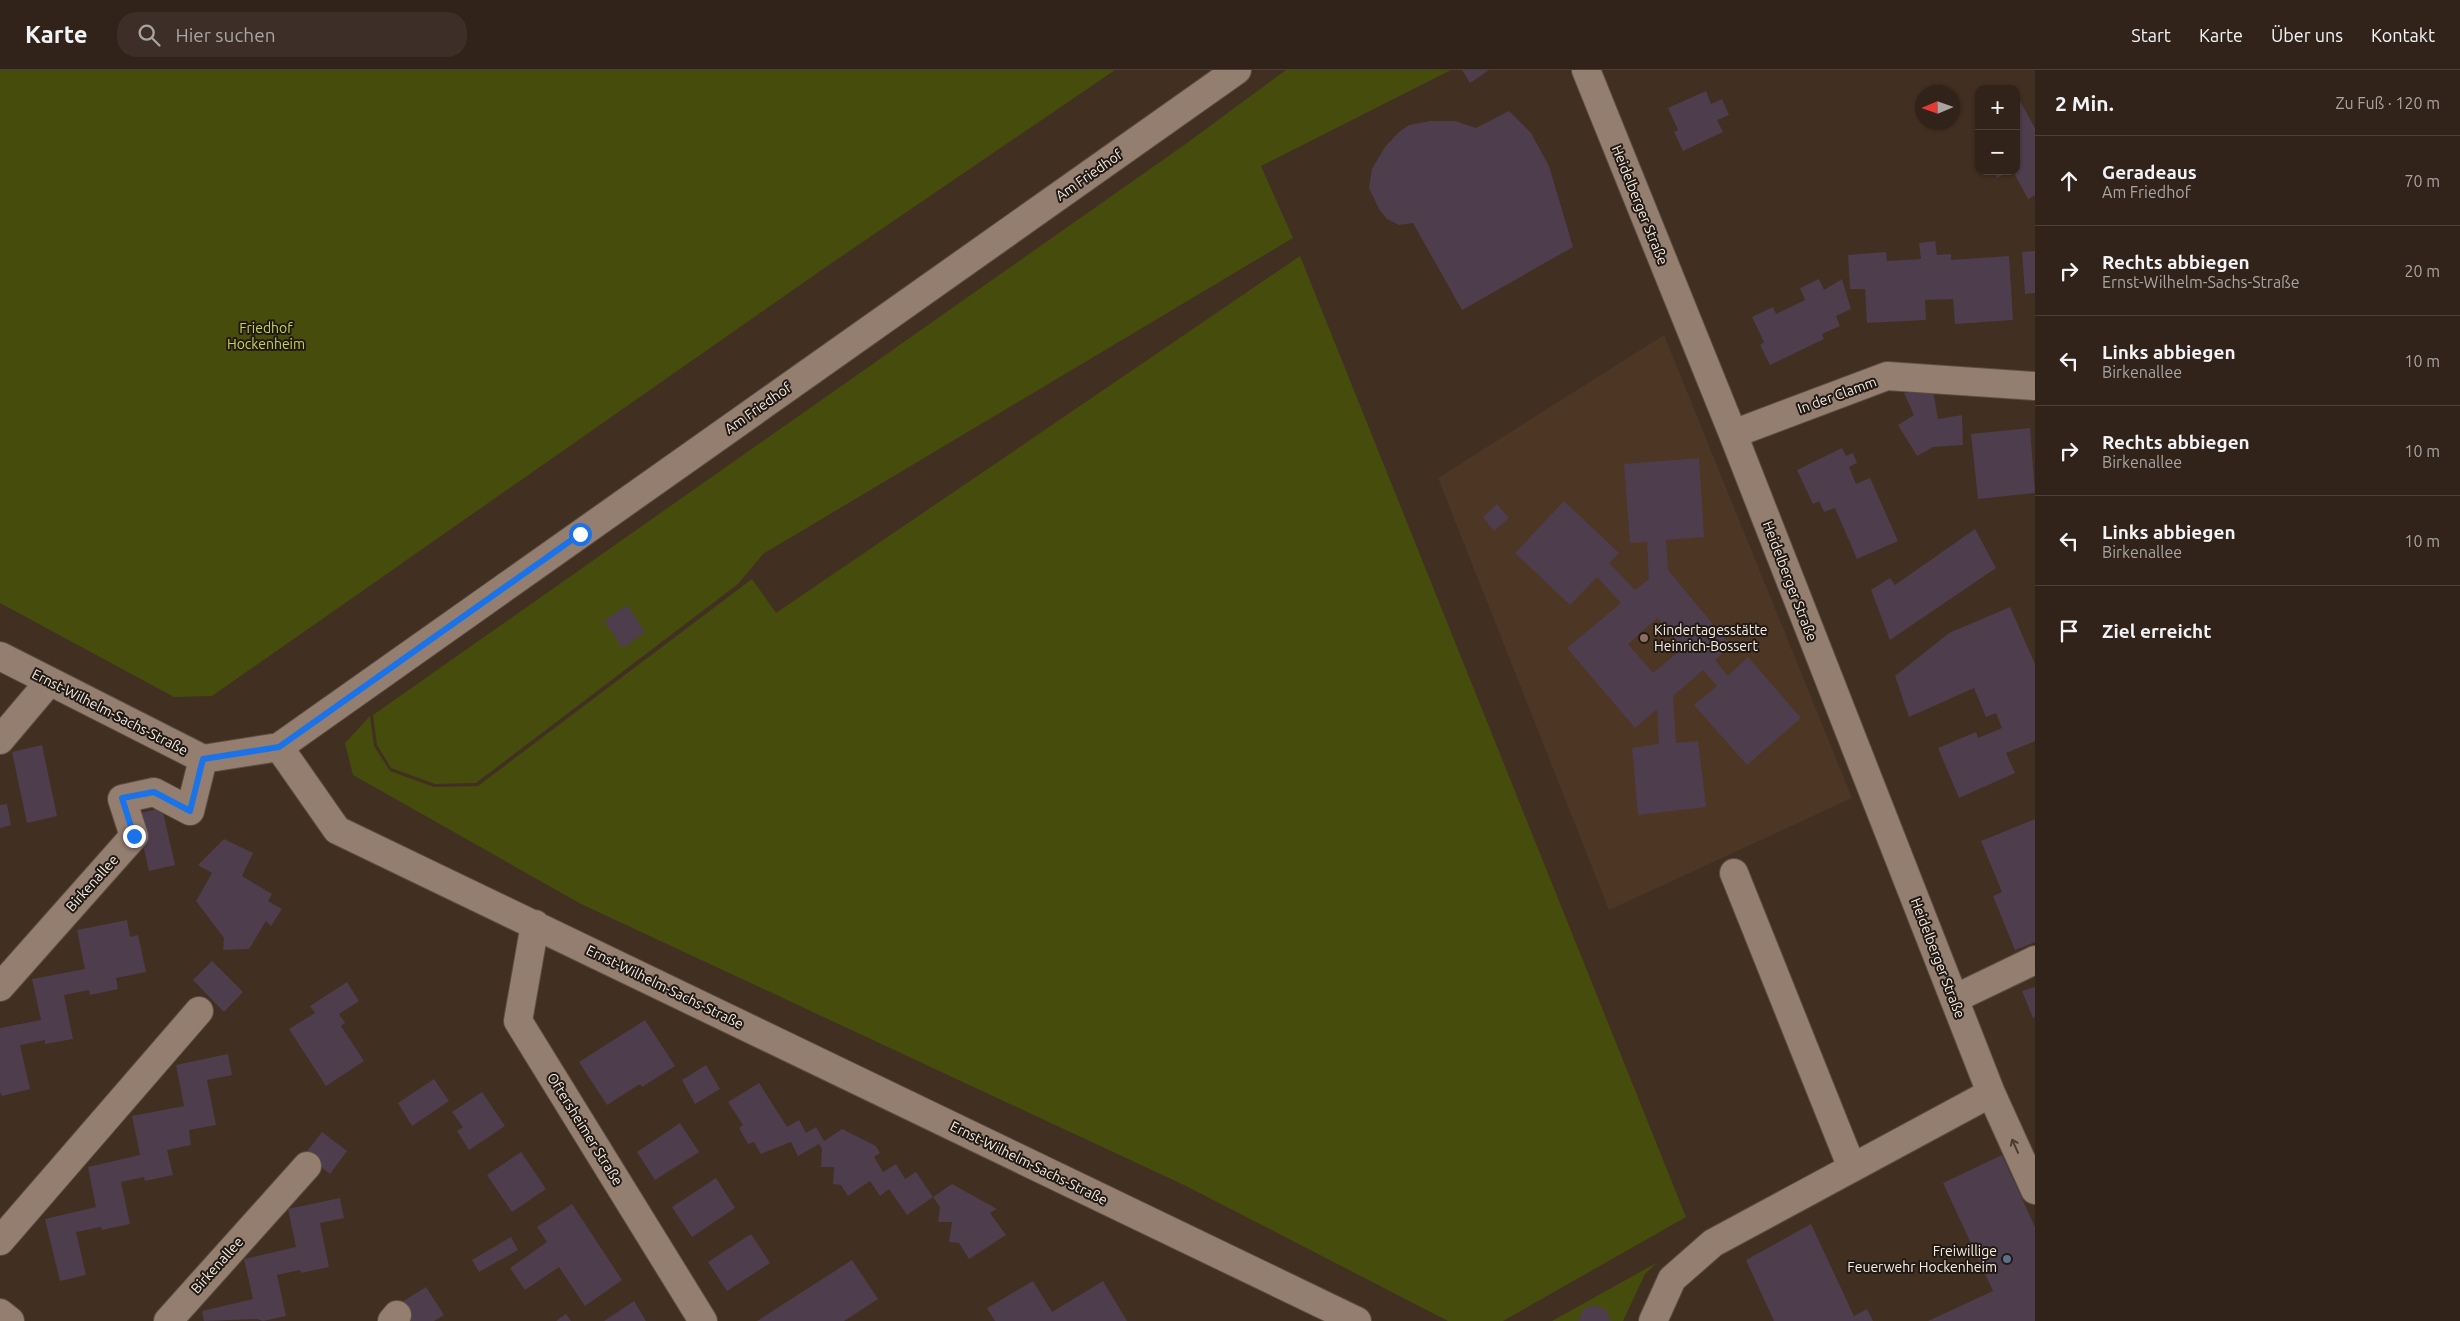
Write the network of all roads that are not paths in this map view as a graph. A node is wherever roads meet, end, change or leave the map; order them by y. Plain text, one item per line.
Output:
1 (1237, 70) edge
2 (1586, 70) edge
3 (2035, 386) edge
4 (1733, 434) junction
5 (0, 656) edge
6 (49, 682) junction
7 (0, 740) edge
8 (279, 747) junction
9 (203, 759) junction
10 (1734, 873) dead end
11 (535, 924) junction
12 (2035, 960) edge
13 (0, 987) edge
14 (1954, 999) junction
15 (199, 1010) dead end
16 (1991, 1093) junction
17 (306, 1166) dead end
18 (1852, 1168) junction
19 (2035, 1190) edge
20 (0, 1241) edge
21 (0, 1312) edge
22 (1352, 1320) edge
23 (10, 1321) edge
24 (168, 1321) edge
25 (703, 1321) edge
26 (1653, 1321) edge

1 - 8 street, Am Friedhof
2 - 4 street, Heidelberger Straße
3 - 4 street, In der Clamm
4 - 14 street, Heidelberger Straße
5 - 6 street, Ernst-Wilhelm-Sachs-Straße
6 - 7 street
6 - 9 street, Ernst-Wilhelm-Sachs-Straße
8 - 9 street, Ernst-Wilhelm-Sachs-Straße
8 - 11 street, Ernst-Wilhelm-Sachs-Straße
9 - 13 street, Birkenallee
10 - 18 street
11 - 22 street, Ernst-Wilhelm-Sachs-Straße
11 - 25 street, Oftersheimer Straße
12 - 14 street
14 - 16 street, Heidelberger Straße
15 - 20 street
16 - 18 street
19 -> 16 street, Heidelberger Straße
17 - 24 street, Birkenallee
18 - 26 street
21 - 23 street

